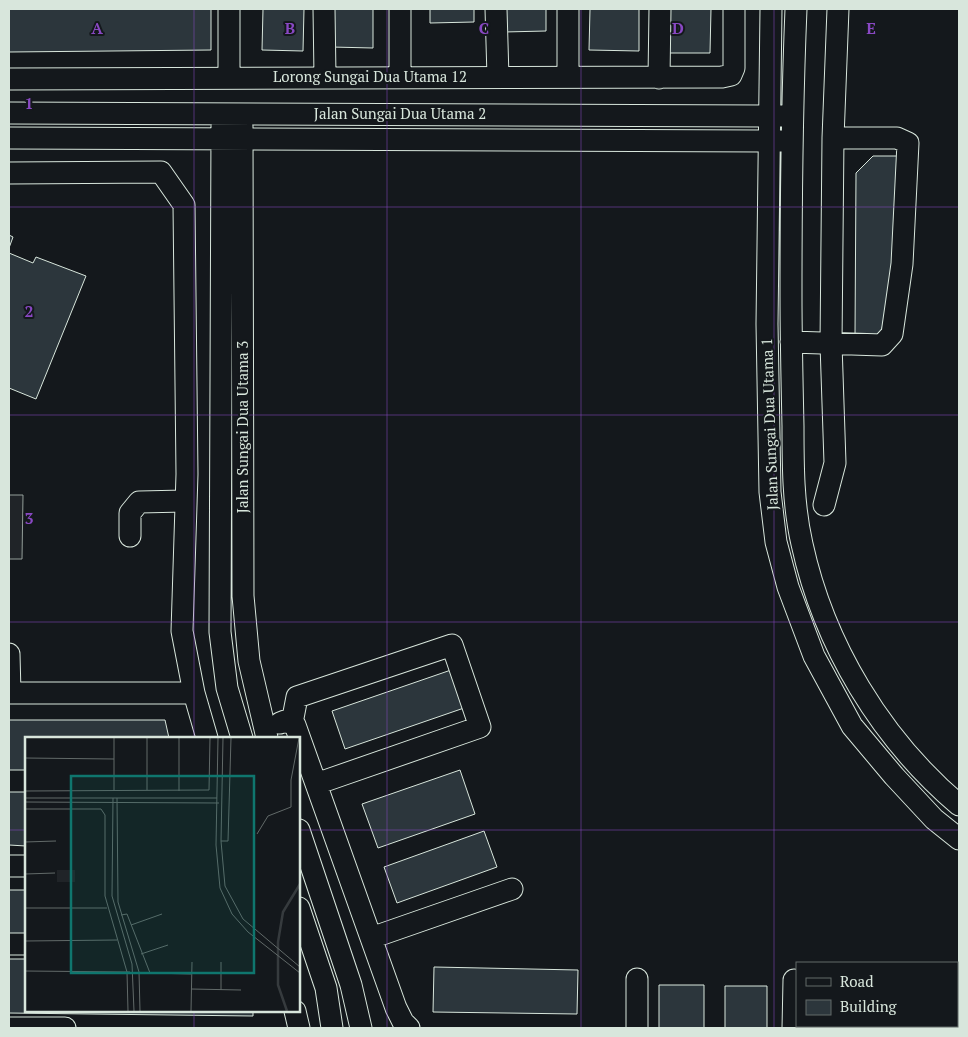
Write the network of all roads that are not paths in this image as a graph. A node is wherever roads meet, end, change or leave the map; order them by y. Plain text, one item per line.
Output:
1 (229, 9) edge
2 (324, 9) edge
3 (400, 9) edge
4 (496, 9) edge
5 (568, 9) edge
6 (660, 9) edge
7 (734, 9) edge
8 (771, 9) edge
9 (796, 9) edge
10 (838, 9) edge
11 (324, 76) junction
12 (400, 76) junction
13 (498, 77) junction
14 (568, 77) junction
15 (229, 78) junction
16 (658, 78) junction
17 (9, 79) edge
18 (9, 114) edge
19 (232, 114) junction
20 (792, 116) junction
21 (769, 117) junction
22 (9, 138) edge
23 (833, 138) junction
24 (232, 139) junction
25 (768, 140) junction
26 (792, 141) junction
27 (9, 173) edge
28 (791, 342) junction
29 (831, 344) junction
30 (243, 454) junction
31 (220, 459) junction
32 (187, 474) junction
33 (185, 500) junction
34 (824, 505) dead end
35 (130, 536) dead end
36 (9, 654) edge
37 (9, 693) edge
38 (194, 693) junction
39 (292, 723) junction
40 (265, 734) edge
41 (207, 737) edge
42 (242, 737) edge
43 (299, 737) edge
44 (300, 739) edge
45 (9, 781) edge
46 (25, 781) edge
47 (316, 784) junction
48 (959, 806) edge
49 (300, 833) edge
50 (959, 839) edge
51 (9, 866) edge
52 (25, 866) edge
53 (512, 889) dead end
54 (300, 911) edge
55 (371, 938) junction
56 (9, 944) edge
57 (25, 944) edge
58 (637, 979) dead end
59 (794, 980) dead end
60 (295, 1012) edge
61 (406, 1025) edge
62 (9, 1028) edge
63 (65, 1028) edge
64 (299, 1028) edge
65 (332, 1028) edge
66 (361, 1028) edge
67 (637, 1028) edge
68 (792, 1028) edge

1 - 15 street
2 - 11 street
3 - 12 street
4 - 13 street
5 - 14 street
6 - 16 street
7 - 16 street, Lorong Sungai Dua Utama 12
8 - 21 street, Jalan Sungai Dua Utama 1
9 - 20 street, Jalan Sungai Dua Utama 1
10 - 23 street
11 - 12 street, Lorong Sungai Dua Utama 12
11 - 15 street, Lorong Sungai Dua Utama 12
12 - 13 street, Lorong Sungai Dua Utama 12
13 - 14 street, Lorong Sungai Dua Utama 12
14 - 16 street, Lorong Sungai Dua Utama 12
15 - 17 street, Lorong Sungai Dua Utama 12
18 - 19 street, Jalan Sungai Dua Utama 2
19 - 21 street, Jalan Sungai Dua Utama 2
19 - 24 street, Jalan Sungai Dua Utama 3
20 - 21 street, Jalan Sungai Dua Utama 2
20 - 26 street, Jalan Sungai Dua Utama 1
21 - 25 street, Jalan Sungai Dua Utama 1
22 - 24 street, Jalan Sungai Dua Utama 2
23 - 29 street
23 - 29 street, Jalan Sungai Dua Utama 1
24 - 25 street, Jalan Sungai Dua Utama 2
24 - 30 street, Jalan Sungai Dua Utama 3
24 - 31 street, Jalan Sungai Dua Utama 3
25 - 26 street, Jalan Sungai Dua Utama 2
25 - 50 street, Jalan Sungai Dua Utama 1
26 - 28 street, Jalan Sungai Dua Utama 1
27 - 32 street
28 - 29 street, Jalan Sungai Dua Utama 1
28 - 48 street, Jalan Sungai Dua Utama 1
29 - 34 street
30 - 31 street
30 - 40 street, Jalan Sungai Dua Utama 3
31 - 32 street
31 - 42 street, Jalan Sungai Dua Utama 3
32 - 33 street
33 - 35 street
33 - 38 street
36 - 37 street
37 - 38 street
38 - 41 street
39 - 40 street
39 - 43 street
39 - 47 street
44 - 47 street
45 - 46 street
47 - 55 street
49 - 66 street
51 - 52 street
53 - 55 street
54 - 65 street
55 - 61 street
56 - 57 street
58 - 67 street
59 - 68 street
60 - 64 street
62 - 63 street

